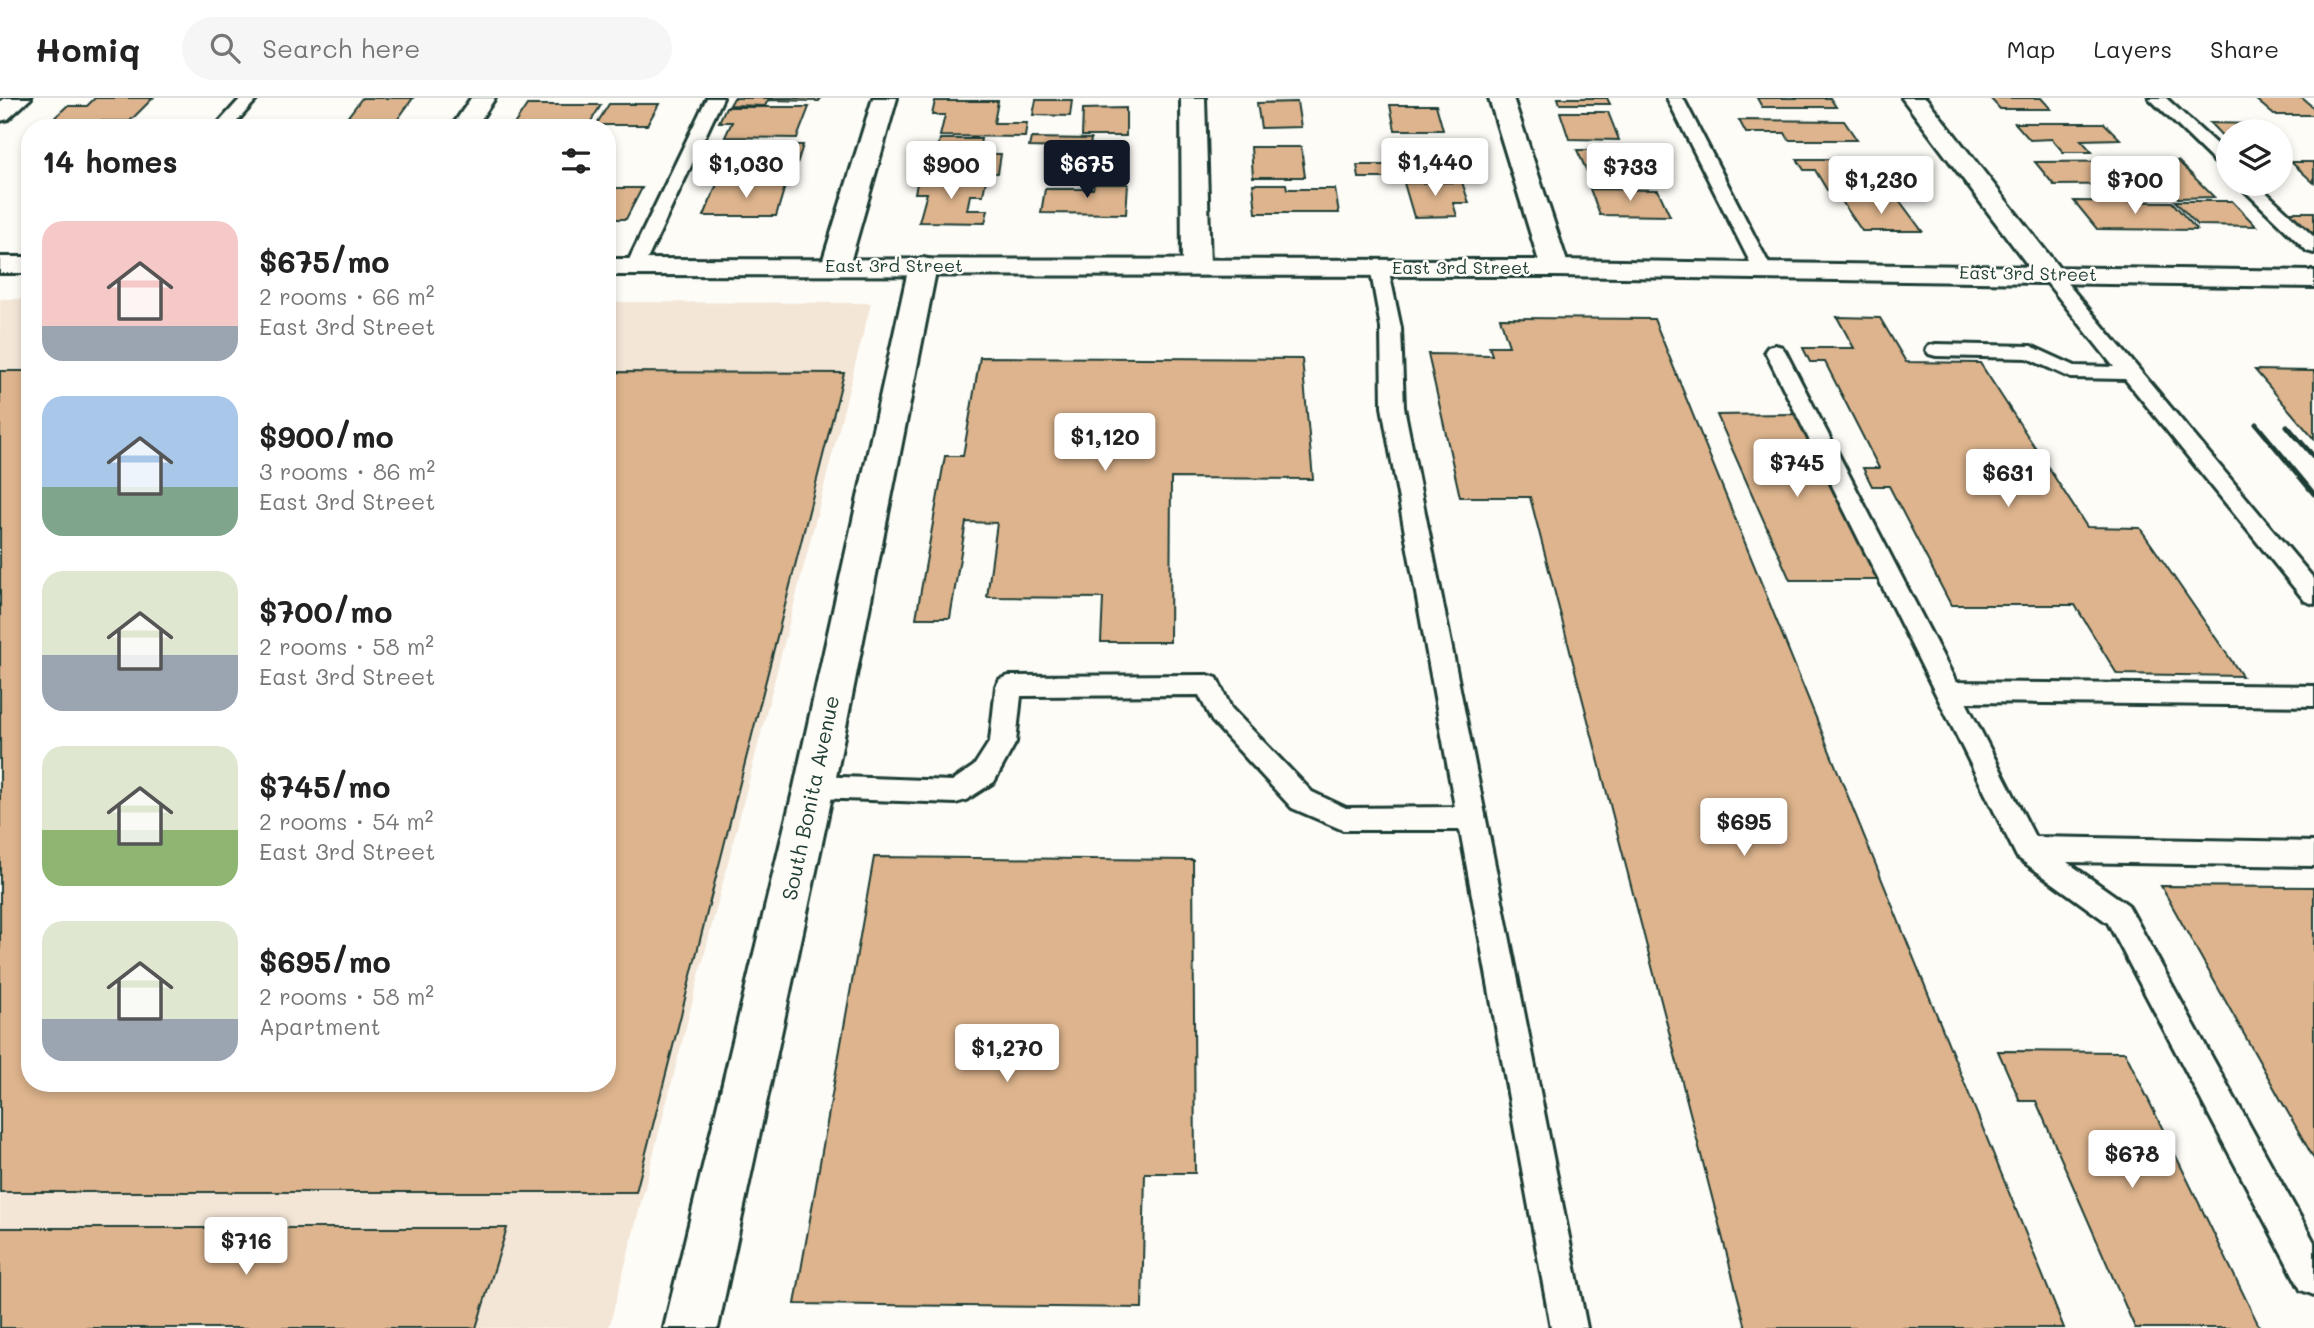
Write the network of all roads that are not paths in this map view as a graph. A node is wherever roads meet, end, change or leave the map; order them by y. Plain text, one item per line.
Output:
1 (19, 98) edge
2 (250, 98) edge
3 (483, 98) edge
4 (715, 98) edge
5 (885, 98) edge
6 (1193, 98) edge
7 (1501, 98) edge
8 (1675, 98) edge
9 (1914, 98) edge
10 (2157, 98) edge
11 (0, 114) edge
12 (230, 119) edge
13 (469, 119) edge
14 (2216, 154) edge
15 (2260, 196) edge
16 (2314, 247) edge
17 (0, 265) edge
18 (21, 265) edge
19 (621, 266) edge
20 (835, 266) junction
21 (923, 266) junction
22 (1196, 267) junction
23 (1379, 267) junction
24 (1555, 268) junction
25 (1763, 270) junction
26 (2049, 274) junction
27 (2314, 279) edge
28 (1775, 351) dead end
29 (1936, 351) dead end
30 (2132, 373) junction
31 (2314, 595) edge
32 (1947, 692) junction
33 (2314, 696) edge
34 (814, 787) junction
35 (1472, 818) junction
36 (2027, 849) junction
37 (2314, 854) edge
38 (2314, 1277) edge
39 (691, 1328) edge
40 (1569, 1328) edge

1 - 11 street
2 - 12 lane
3 - 13 street
4 - 19 lane
5 - 20 street
6 - 22 street
7 - 24 street
8 - 25 lane
9 - 26 street
10 - 14 lane
15 - 16 lane
17 - 18 street
19 - 20 street, East 3rd Street
20 - 21 street, East 3rd Street
21 - 22 street, East 3rd Street
21 - 34 street, South Bonita Avenue
22 - 23 street, East 3rd Street
23 - 24 street, East 3rd Street
23 - 35 lane
24 - 25 street, East 3rd Street
25 - 26 street, East 3rd Street
26 - 27 street, East 3rd Street
26 - 30 lane
28 - 32 lane
29 - 30 lane
30 - 31 lane
32 - 33 lane
32 - 36 lane
34 - 35 lane
34 - 39 street, South Bonita Avenue
35 - 40 lane
36 - 37 lane
36 - 38 lane

